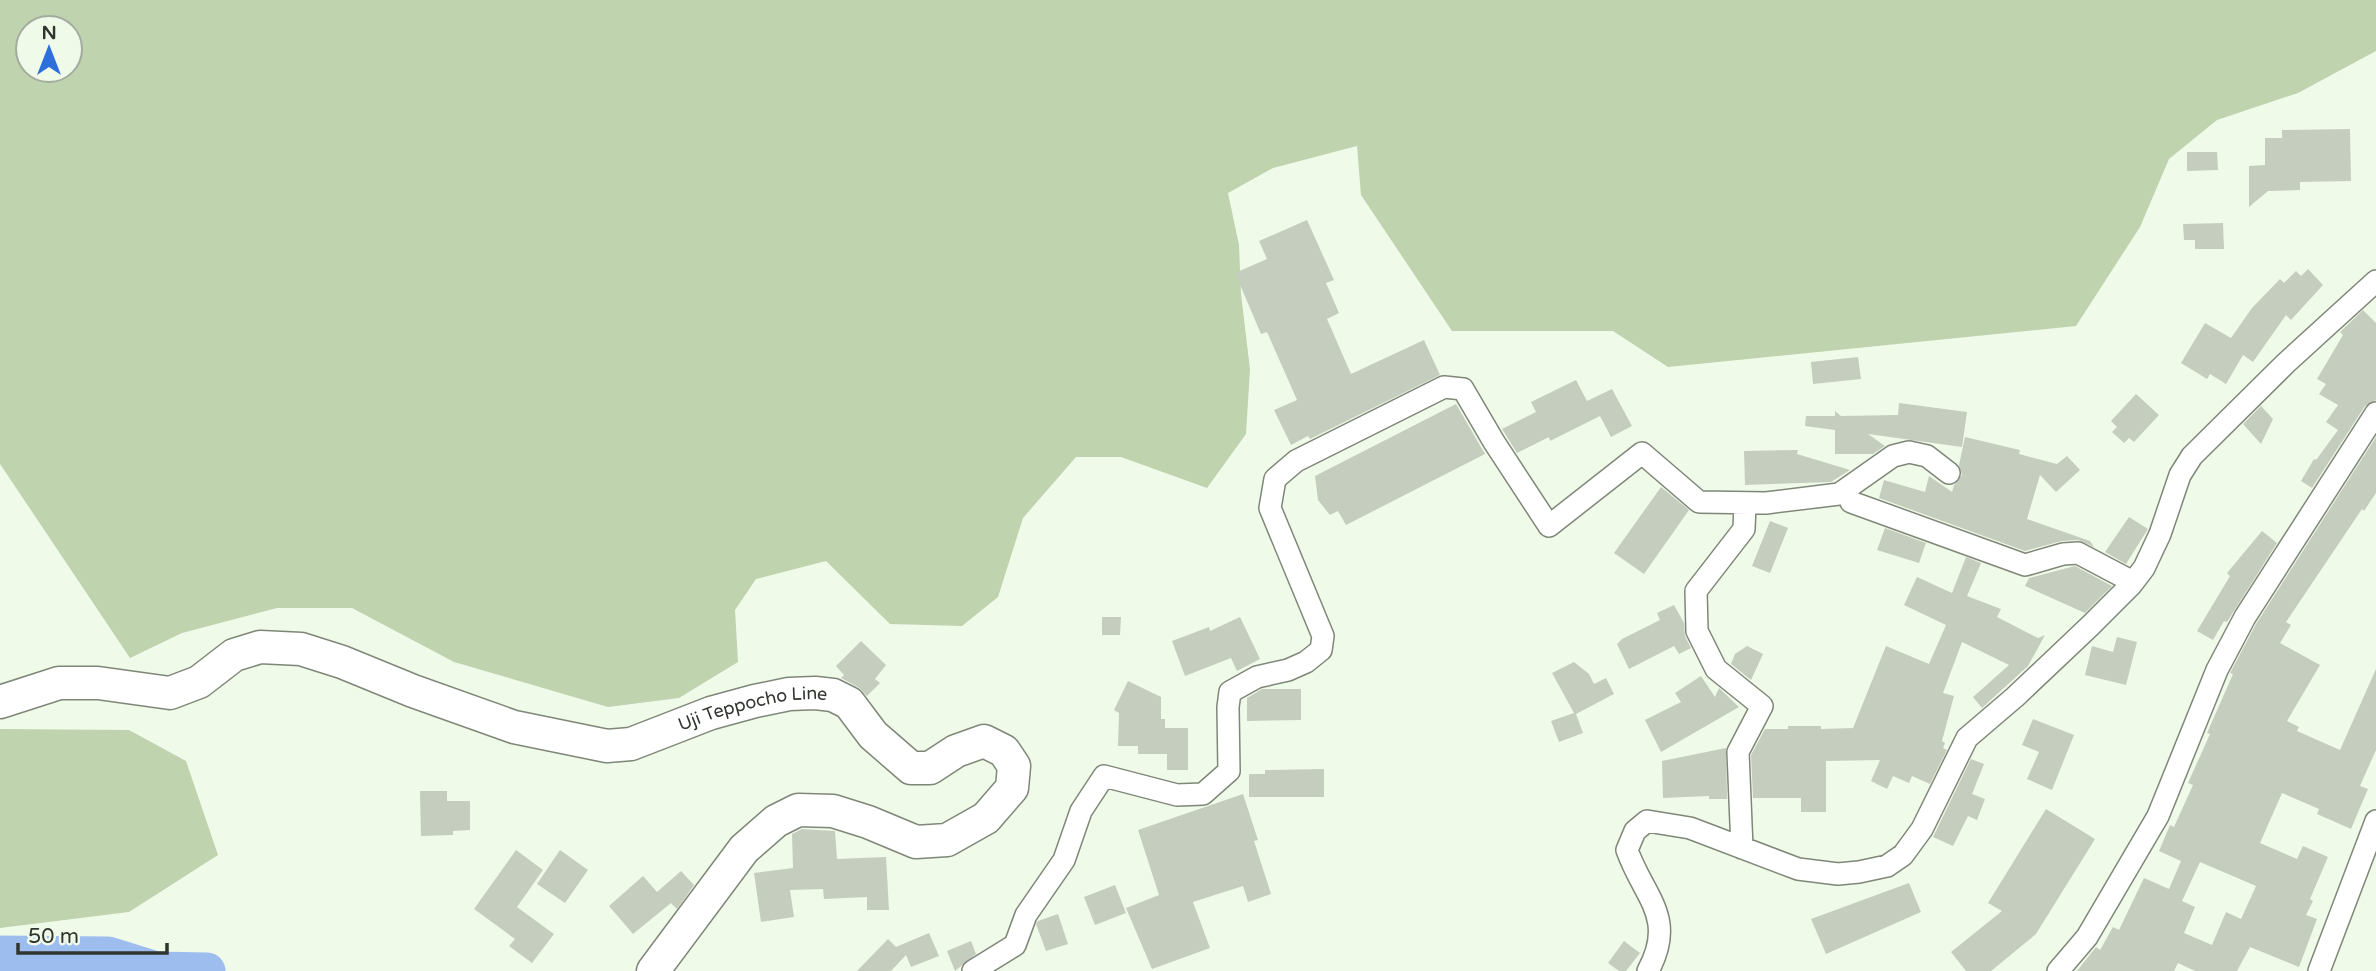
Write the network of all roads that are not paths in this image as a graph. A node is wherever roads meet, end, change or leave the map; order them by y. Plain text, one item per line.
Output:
1 (2376, 281) edge
2 (2376, 413) edge
3 (1949, 472) dead end
4 (1851, 502) dead end
5 (1745, 503) junction
6 (2133, 582) junction
7 (0, 702) edge
8 (2376, 821) edge
9 (1742, 848) junction
10 (653, 971) edge
11 (973, 971) edge
12 (1648, 971) edge
13 (2059, 971) edge
14 (2319, 971) edge

1 - 6 street
2 - 13 street
3 - 5 street
4 - 6 street
5 - 9 street
5 - 11 street
6 - 9 street
7 - 10 main road, Uji Teppocho Line
8 - 14 street
9 - 12 street

